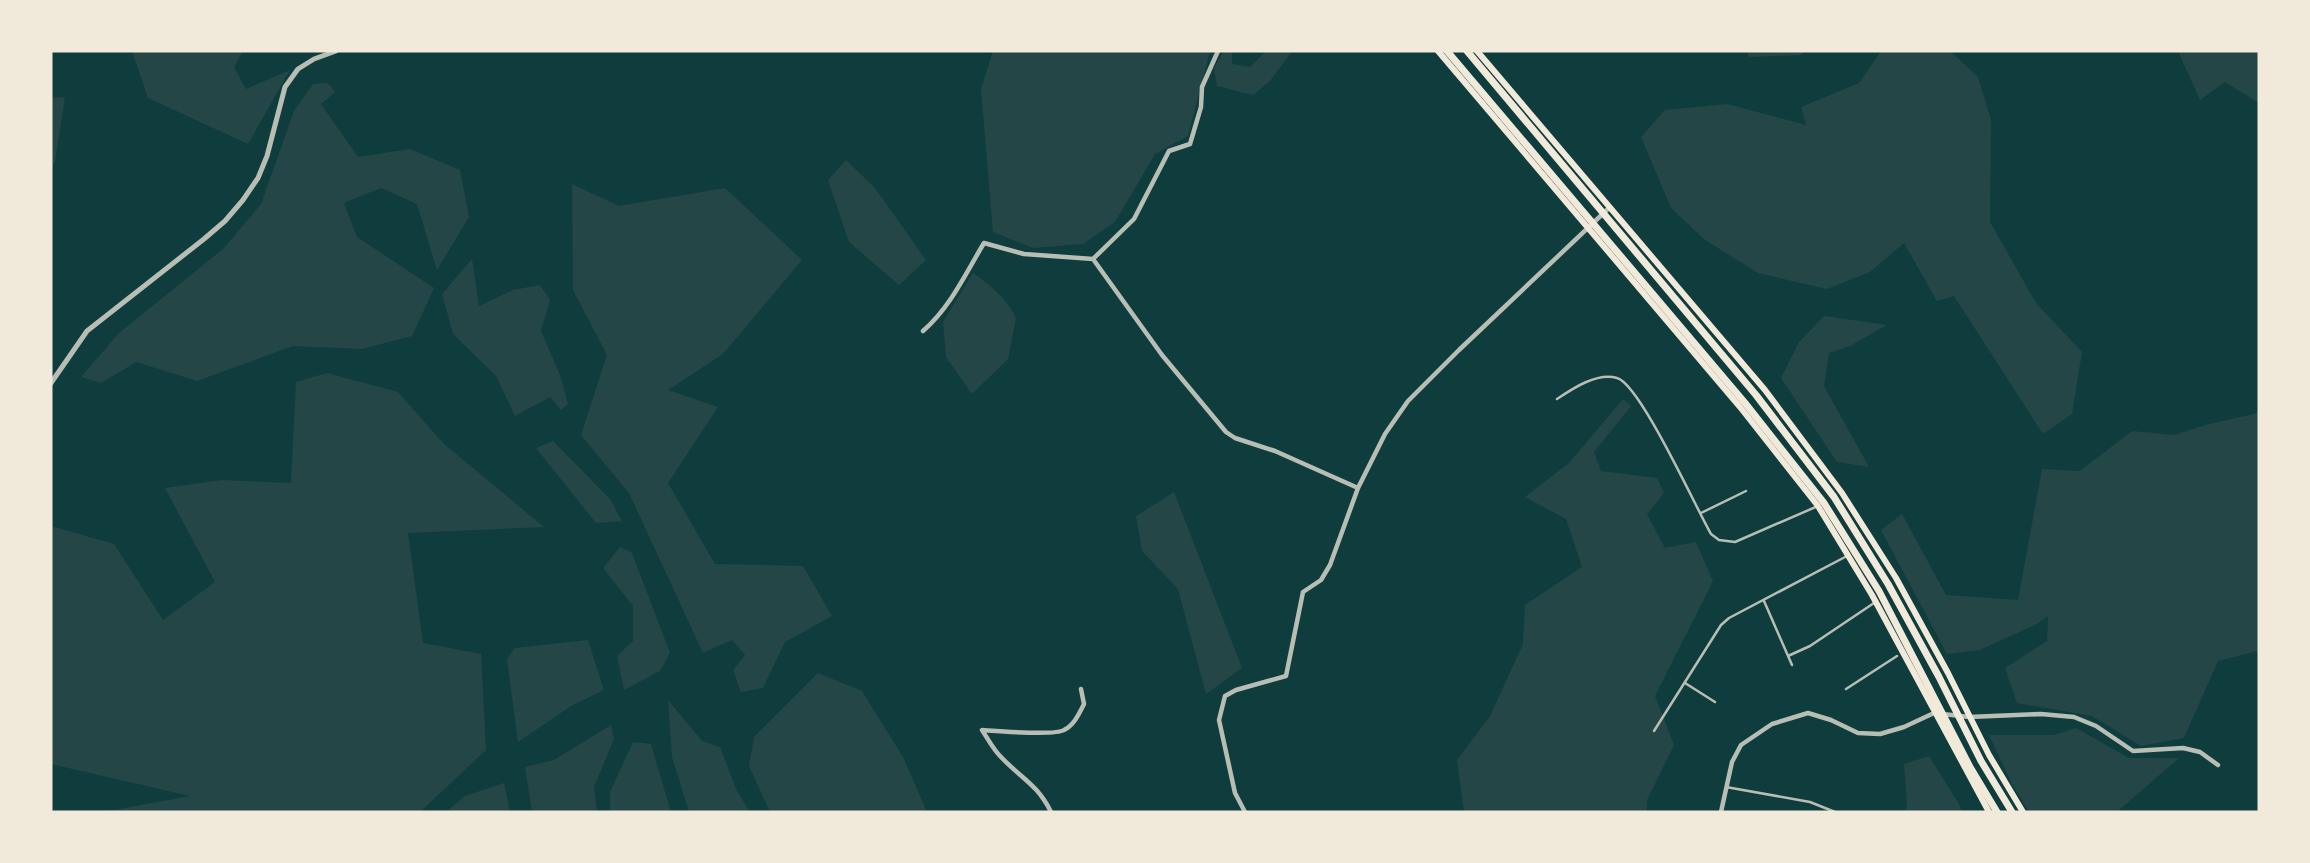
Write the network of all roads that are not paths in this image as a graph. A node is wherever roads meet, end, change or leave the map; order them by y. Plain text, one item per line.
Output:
1 (336, 51) edge
2 (1218, 51) edge
3 (1438, 51) edge
4 (1447, 51) edge
5 (1467, 51) edge
6 (1477, 51) edge
7 (1610, 207) junction
8 (1588, 228) junction
9 (1094, 259) junction
10 (923, 331) dead end
11 (51, 383) edge
12 (1557, 399) dead end
13 (1358, 488) junction
14 (1746, 491) dead end
15 (1818, 506) junction
16 (1701, 513) junction
17 (1848, 555) junction
18 (1763, 600) junction
19 (1875, 602) junction
20 (1788, 656) junction
21 (1897, 656) dead end
22 (1792, 665) dead end
23 (1684, 682) junction
24 (1081, 690) dead end
25 (1846, 690) dead end
26 (1715, 702) dead end
27 (1934, 713) junction
28 (1969, 717) junction
29 (1654, 731) dead end
30 (2218, 765) dead end
31 (1726, 788) junction
32 (1051, 812) edge
33 (1245, 812) edge
34 (1721, 812) edge
35 (1835, 812) edge
36 (1989, 812) edge
37 (1997, 812) edge
38 (2012, 812) edge
39 (2023, 812) edge

1 - 11 street
2 - 9 street
3 - 8 main road
4 - 37 highway
5 - 38 highway
6 - 7 main road
7 - 8 street
7 - 28 main road
8 - 13 street
8 - 15 main road
9 - 10 street
9 - 13 street
12 - 16 lane
13 - 33 street
14 - 16 lane
15 - 16 lane
15 - 17 main road
17 - 18 lane
17 - 19 main road
18 - 20 lane
18 - 23 lane
19 - 20 lane
19 - 27 main road
20 - 22 lane
21 - 25 lane
23 - 26 lane
23 - 29 lane
24 - 32 street
27 - 28 street
27 - 31 street
27 - 36 main road
28 - 30 street
28 - 39 main road
31 - 34 street
31 - 35 lane

